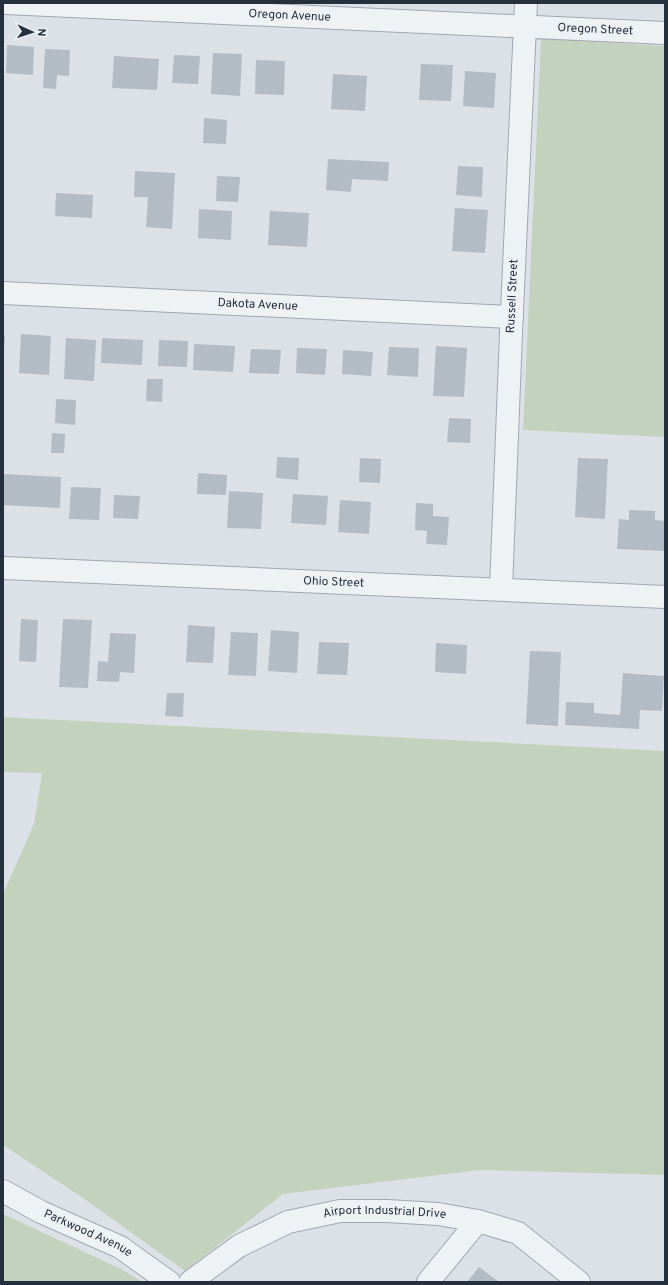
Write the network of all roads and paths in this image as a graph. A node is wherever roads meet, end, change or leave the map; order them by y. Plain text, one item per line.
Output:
1 (5, 3) edge
2 (526, 3) edge
3 (526, 27) junction
4 (665, 33) edge
5 (3, 293) edge
6 (512, 317) junction
7 (3, 568) edge
8 (501, 589) junction
9 (665, 597) edge
10 (3, 1190) edge
11 (478, 1221) junction
12 (169, 1282) edge
13 (190, 1282) edge
14 (428, 1282) edge
15 (578, 1282) edge

1 - 3 street, Oregon Avenue
2 - 3 street, Russell Street
3 - 4 street, Oregon Street
3 - 6 street, Russell Street
5 - 6 street, Dakota Avenue
6 - 8 street, Russell Street
7 - 8 street, Ohio Street
8 - 9 street, Ohio Street
10 - 12 street, Parkwood Avenue
11 - 13 street, Airport Industrial Drive
11 - 14 street
11 - 15 street, Airport Industrial Drive

